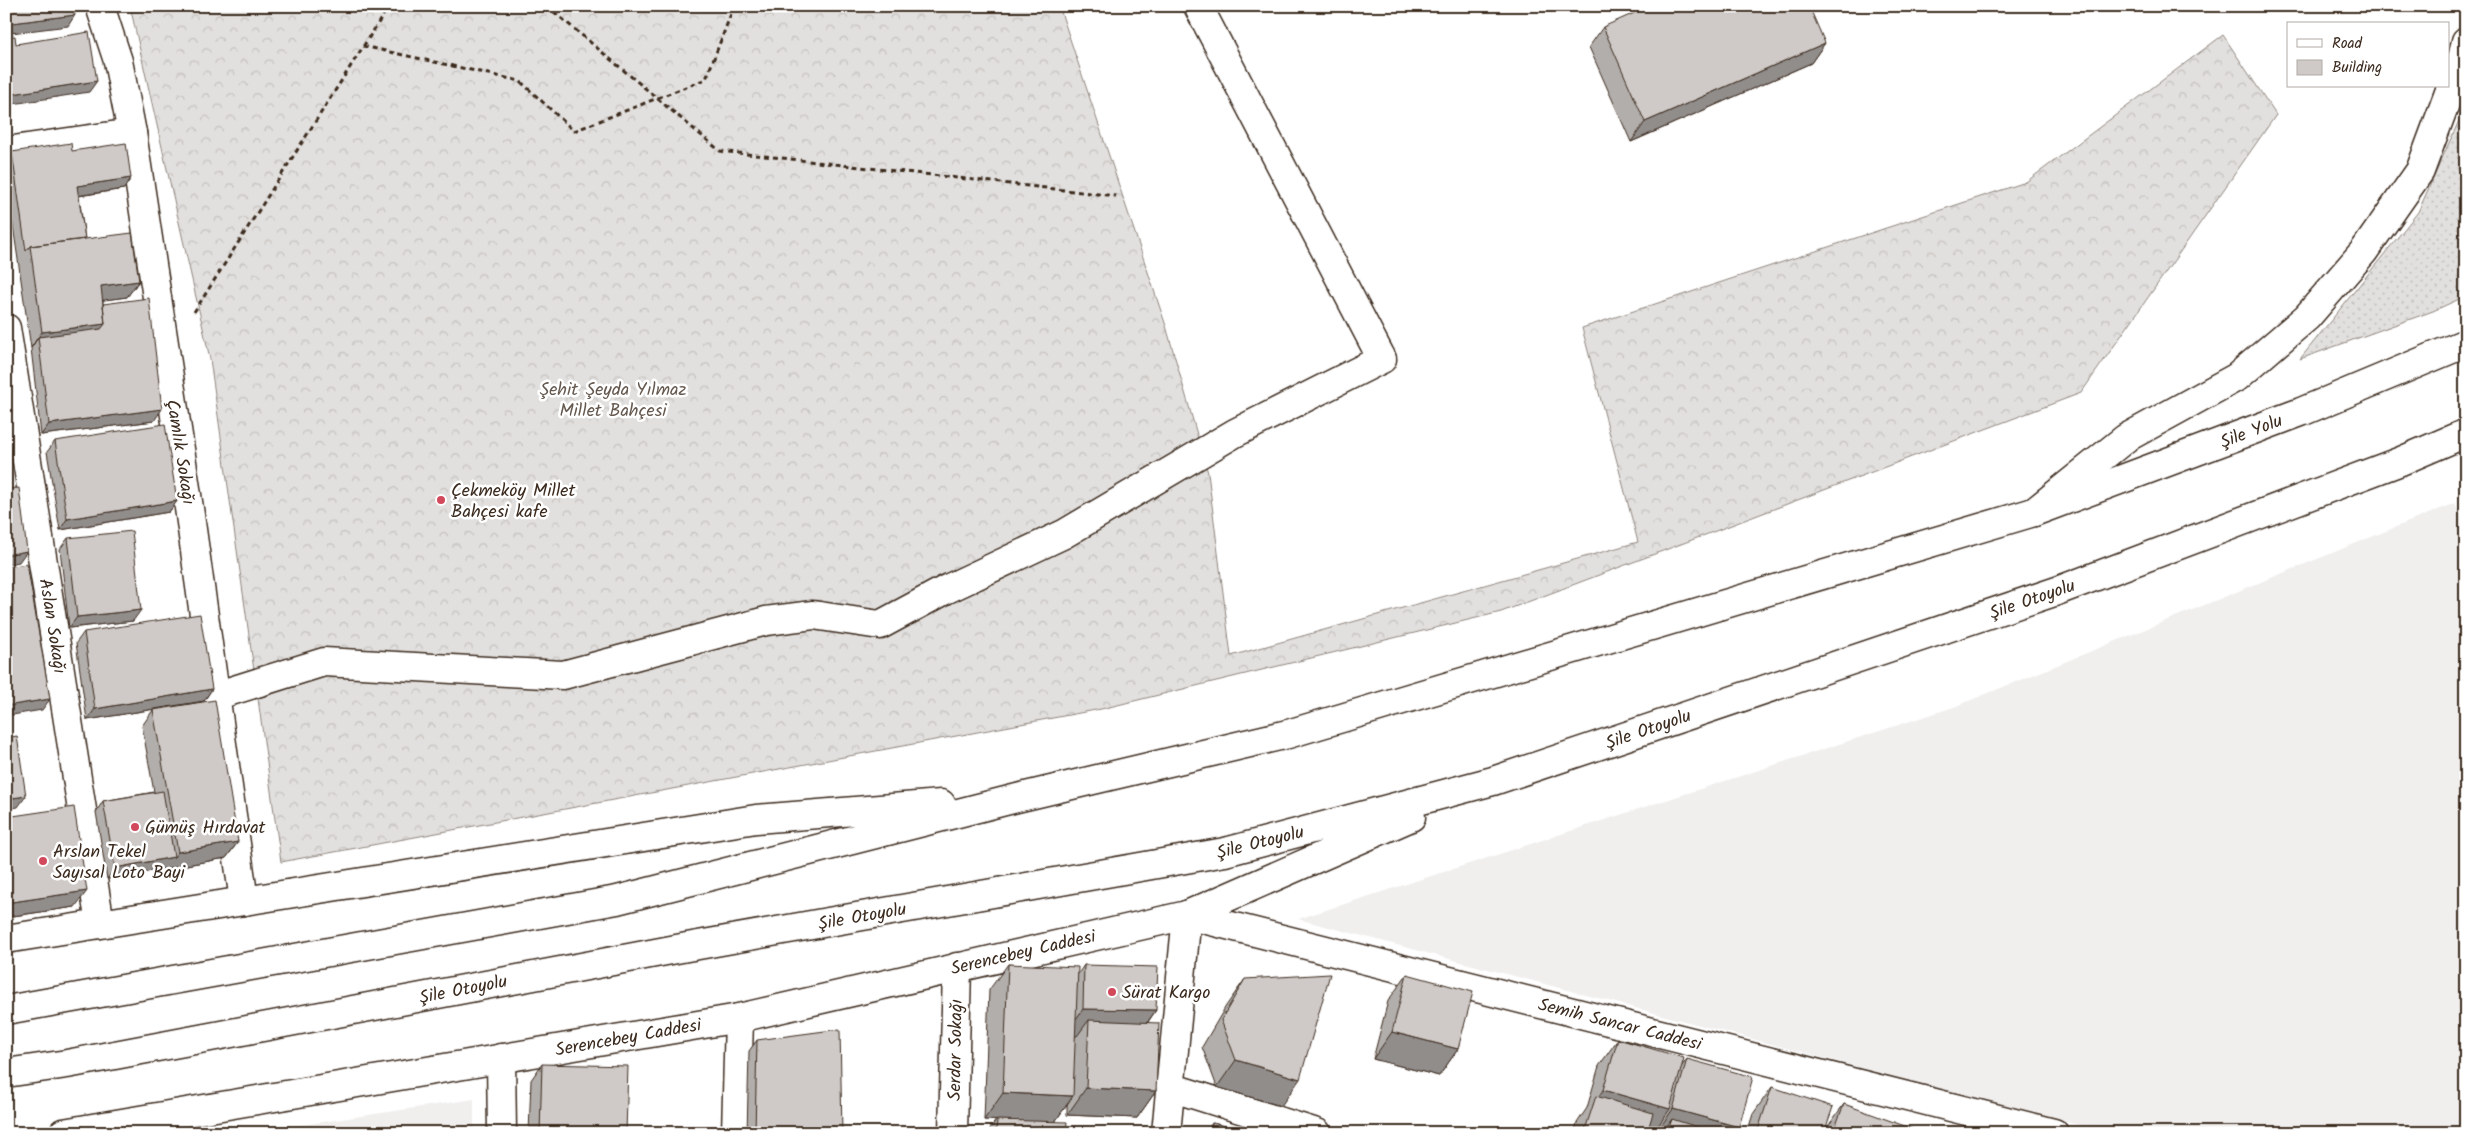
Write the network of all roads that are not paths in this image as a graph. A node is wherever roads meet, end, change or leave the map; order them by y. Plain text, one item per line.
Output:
1 (100, 6) edge
2 (1198, 6) edge
3 (2466, 41) edge
4 (132, 133) junction
5 (6, 151) edge
6 (6, 328) edge
7 (2466, 343) edge
8 (2466, 433) edge
9 (2466, 448) edge
10 (2401, 461) junction
11 (2034, 512) junction
12 (215, 696) junction
13 (1493, 781) junction
14 (1017, 798) junction
15 (244, 901) junction
16 (1186, 915) junction
17 (100, 924) junction
18 (6, 939) edge
19 (957, 967) junction
20 (6, 1010) edge
21 (739, 1018) junction
22 (501, 1058) junction
23 (6, 1073) edge
24 (1170, 1087) junction
25 (64, 1133) edge
26 (502, 1133) edge
27 (736, 1133) edge
28 (953, 1133) edge
29 (1166, 1133) edge
30 (1317, 1133) edge
31 (2054, 1133) edge

1 - 4 main road, Çamlık Sokağı
2 - 12 main road
3 - 11 main road
4 - 5 main road
4 - 12 main road, Çamlık Sokağı
6 - 17 main road, Aslan Sokağı
7 - 11 main road, Şile Yolu
8 - 10 main road, Şile Otoyolu
9 - 10 main road
10 - 13 main road, Şile Otoyolu
11 - 14 main road
12 - 15 main road, Çamlık Sokağı
13 - 16 main road, Serencebey Caddesi
13 - 23 main road, Şile Otoyolu
14 - 15 main road
14 - 20 main road
15 - 17 main road
16 - 19 main road, Serencebey Caddesi
16 - 24 main road
16 - 31 main road, Semih Sancar Caddesi
17 - 18 main road
19 - 21 main road, Serencebey Caddesi
19 - 28 main road, Serdar Sokağı
21 - 22 main road, Serencebey Caddesi
21 - 27 main road
22 - 25 main road, Serencebey Caddesi
22 - 26 main road
24 - 29 main road
24 - 30 main road

